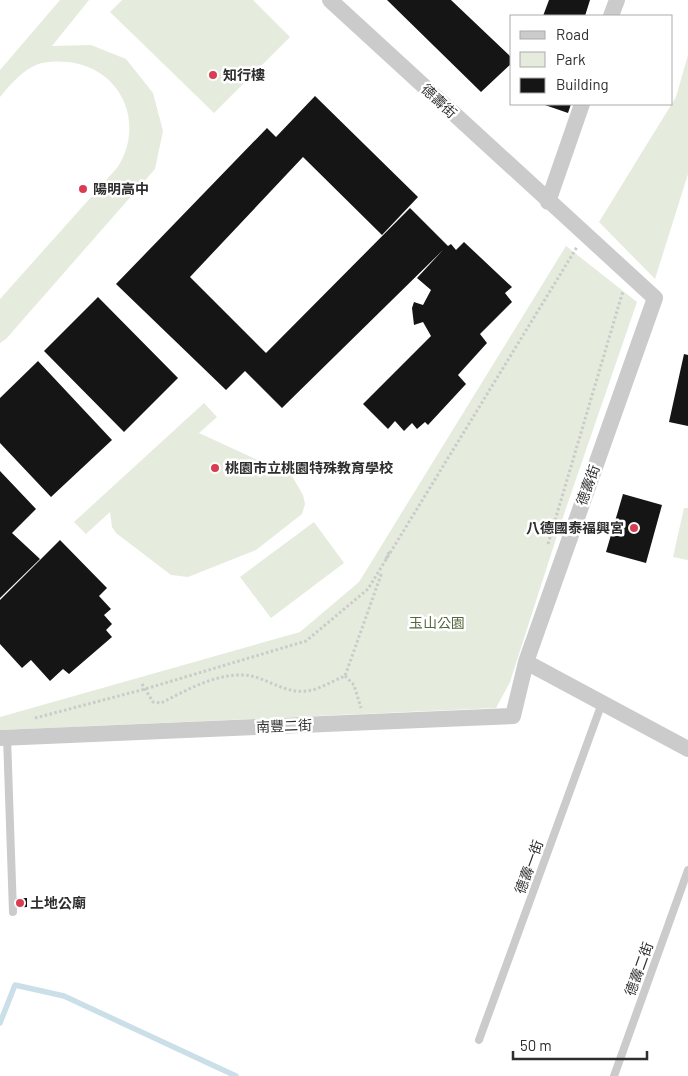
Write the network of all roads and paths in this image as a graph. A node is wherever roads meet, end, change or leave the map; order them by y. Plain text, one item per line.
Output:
1 (330, 0) edge
2 (617, 0) edge
3 (612, 15) edge
4 (582, 105) edge
5 (548, 202) junction
6 (584, 252) dead end
7 (624, 289) dead end
8 (548, 546) dead end
9 (390, 550) dead end
10 (384, 566) junction
11 (526, 662) junction
12 (345, 676) junction
13 (142, 684) dead end
14 (145, 689) junction
15 (602, 703) junction
16 (351, 708) dead end
17 (361, 708) junction
18 (370, 708) dead end
19 (56, 717) dead end
20 (36, 718) junction
21 (28, 719) dead end
22 (4, 737) edge
23 (688, 749) edge
24 (688, 870) edge
25 (12, 912) dead end
26 (479, 1040) dead end
27 (614, 1076) edge

1 - 5 street, 德壽街
2 - 3 street
4 - 5 street
5 - 11 street, 德壽街
6 - 10 path
7 - 8 path
9 - 10 path
10 - 12 path
10 - 14 path
11 - 15 street
11 - 22 street, 南豐二街
12 - 14 path
12 - 17 path
13 - 14 path
14 - 20 path
15 - 23 street
15 - 26 lane, 德壽一街
16 - 17 path
17 - 18 path
19 - 20 path
20 - 21 path
22 - 25 lane
24 - 27 lane, 德壽二街

